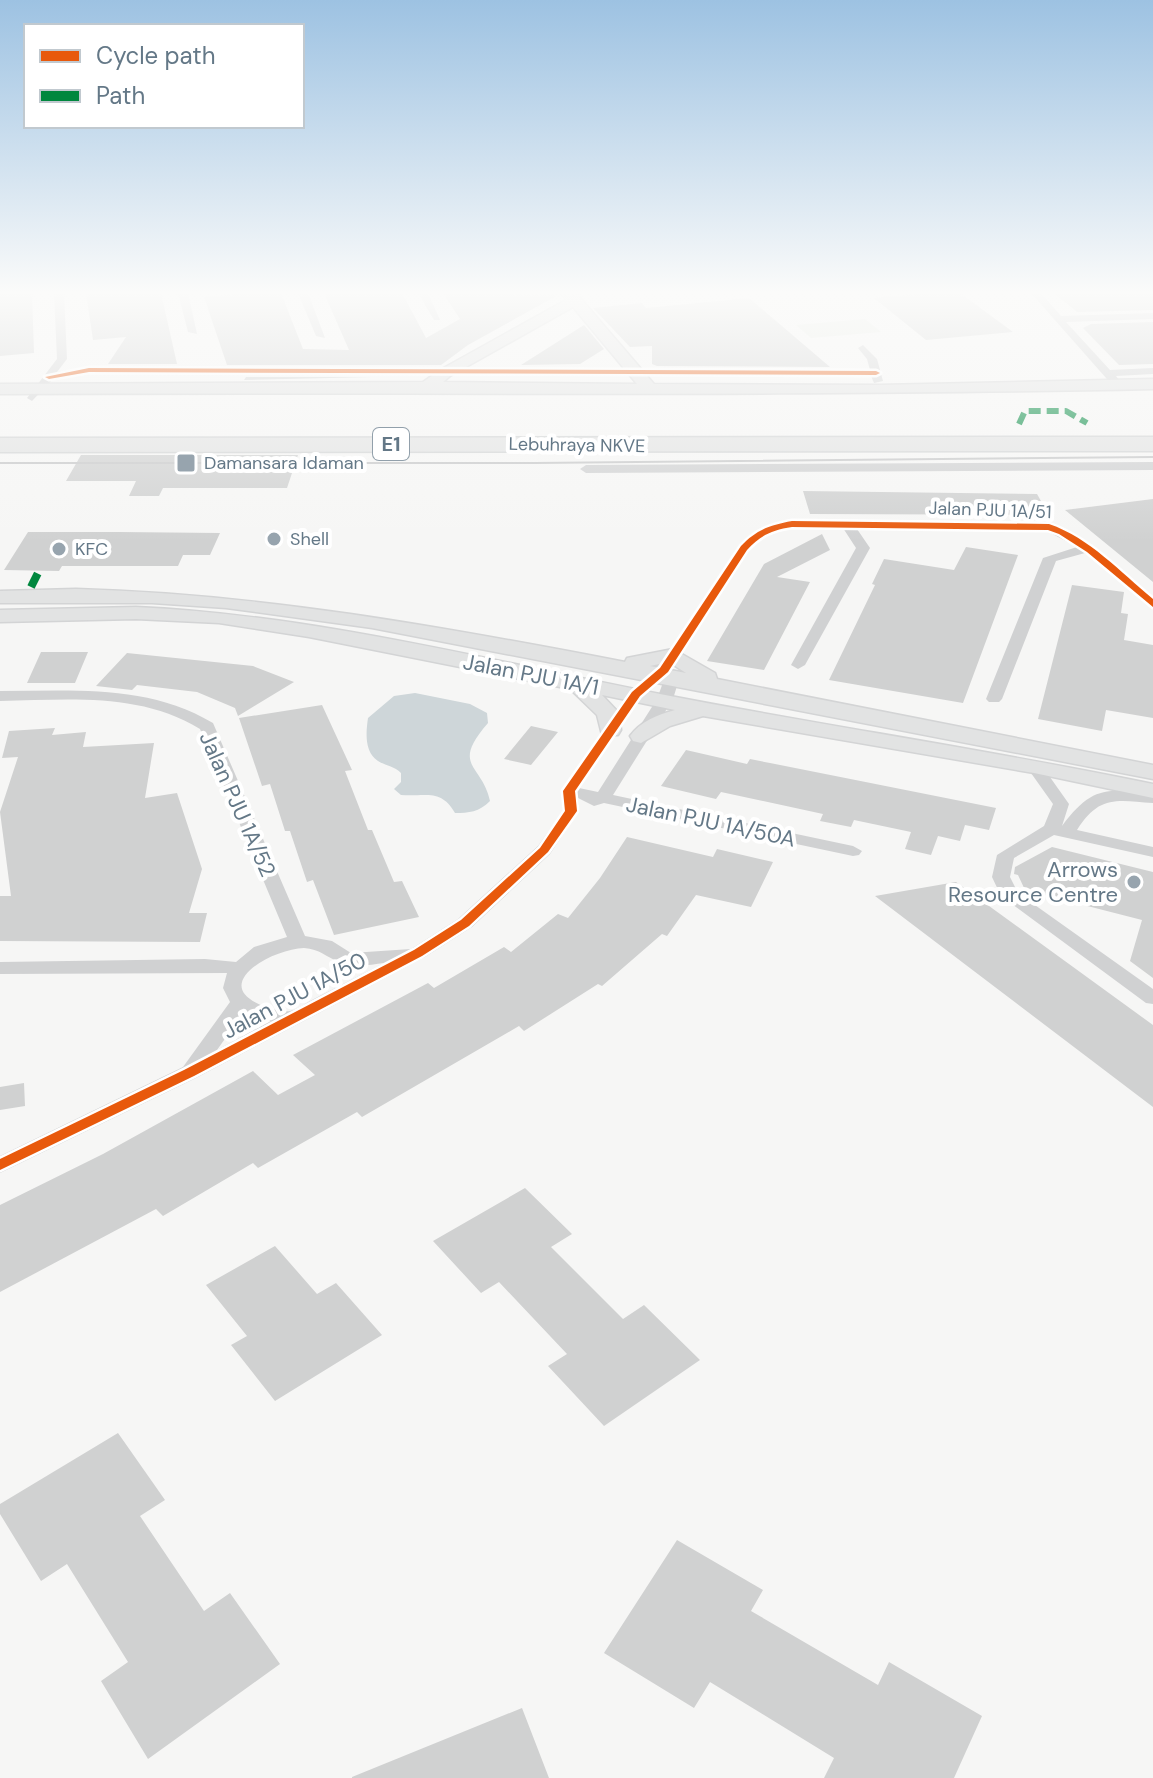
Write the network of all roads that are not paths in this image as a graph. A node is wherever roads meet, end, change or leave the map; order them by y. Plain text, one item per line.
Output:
1 (49, 376) edge
2 (73, 376) edge
3 (441, 376) edge
4 (639, 376) edge
5 (716, 376) edge
6 (876, 376) edge
7 (1109, 376) edge
8 (1128, 376) edge
9 (1112, 379) junction
10 (878, 382) junction
11 (1153, 384) edge
12 (427, 387) junction
13 (40, 388) junction
14 (649, 388) junction
15 (0, 389) edge
16 (1153, 393) edge
17 (0, 398) edge
18 (842, 398) junction
19 (984, 399) junction
20 (1153, 423) edge
21 (0, 425) edge
22 (1153, 444) edge
23 (0, 445) edge
24 (782, 445) junction
25 (1153, 466) edge
26 (586, 469) joint
27 (848, 526) junction
28 (1087, 549) junction
29 (0, 597) edge
30 (1153, 604) edge
31 (0, 616) edge
32 (798, 665) dead end
33 (667, 669) junction
34 (576, 683) junction
35 (636, 694) junction
36 (0, 696) edge
37 (665, 699) junction
38 (994, 699) dead end
39 (704, 709) junction
40 (610, 730) junction
41 (641, 736) junction
42 (1034, 766) junction
43 (1153, 772) edge
44 (569, 791) junction
45 (1153, 791) edge
46 (603, 798) junction
47 (1153, 798) edge
48 (571, 811) junction
49 (1060, 830) junction
50 (853, 851) dead end
51 (1153, 852) edge
52 (298, 942) junction
53 (418, 953) junction
54 (347, 959) junction
55 (0, 968) edge
56 (240, 968) junction
57 (347, 991) junction
58 (1153, 998) edge
59 (240, 1003) junction
60 (293, 1018) junction
61 (189, 1073) junction
62 (0, 1165) edge

1 - 13 street
2 - 13 street
3 - 12 main road
4 - 14 main road
5 - 10 street
6 - 10 street
7 - 9 street
8 - 9 street
9 - 10 main road
9 - 11 main road
9 - 16 main road
10 - 14 main road
10 - 18 main road
10 - 19 main road
12 - 13 main road
12 - 14 main road
13 - 15 main road
13 - 17 main road
13 - 18 main road
16 - 19 main road
18 - 19 main road
20 - 21 highway, Lebuhraya NKVE / E1
22 - 24 highway, Lebuhraya NKVE / E1
23 - 24 highway, Lebuhraya NKVE / E1
24 - 26 highway
25 - 26 street
27 - 28 street, Jalan PJU 1A/51
27 - 32 street
27 - 33 street, Jalan PJU 1A/51
28 - 30 street, Jalan PJU 1A/51
28 - 38 street
29 - 33 main road, Jalan PJU 1A/1
31 - 34 main road, Jalan PJU 1A/1
33 - 35 street
33 - 37 street
33 - 43 main road, Jalan PJU 1A/1
34 - 35 main road, Jalan PJU 1A/1
34 - 40 main road
35 - 37 main road, Jalan PJU 1A/1
35 - 40 street
36 - 52 street, Jalan PJU 1A/52
37 - 39 main road, Jalan PJU 1A/1
37 - 41 street
39 - 41 main road
39 - 42 main road, Jalan PJU 1A/1
40 - 44 street
41 - 46 street
42 - 45 main road, Jalan PJU 1A/1
42 - 49 street
44 - 46 street, Jalan PJU 1A/50A
44 - 48 street
46 - 48 street
46 - 50 street, Jalan PJU 1A/50A
47 - 49 street
48 - 53 street, Jalan PJU 1A/50
49 - 51 street
49 - 58 street
52 - 54 street, Jalan PJU 1A/50
52 - 56 street, Jalan PJU 1A/50
53 - 54 street, Jalan PJU 1A/50
53 - 57 street, Jalan PJU 1A/50
54 - 57 street
55 - 56 street
56 - 59 street
57 - 60 street, Jalan PJU 1A/50
59 - 60 street
59 - 61 street
60 - 61 street, Jalan PJU 1A/50
61 - 62 street, Jalan PJU 1A/50

